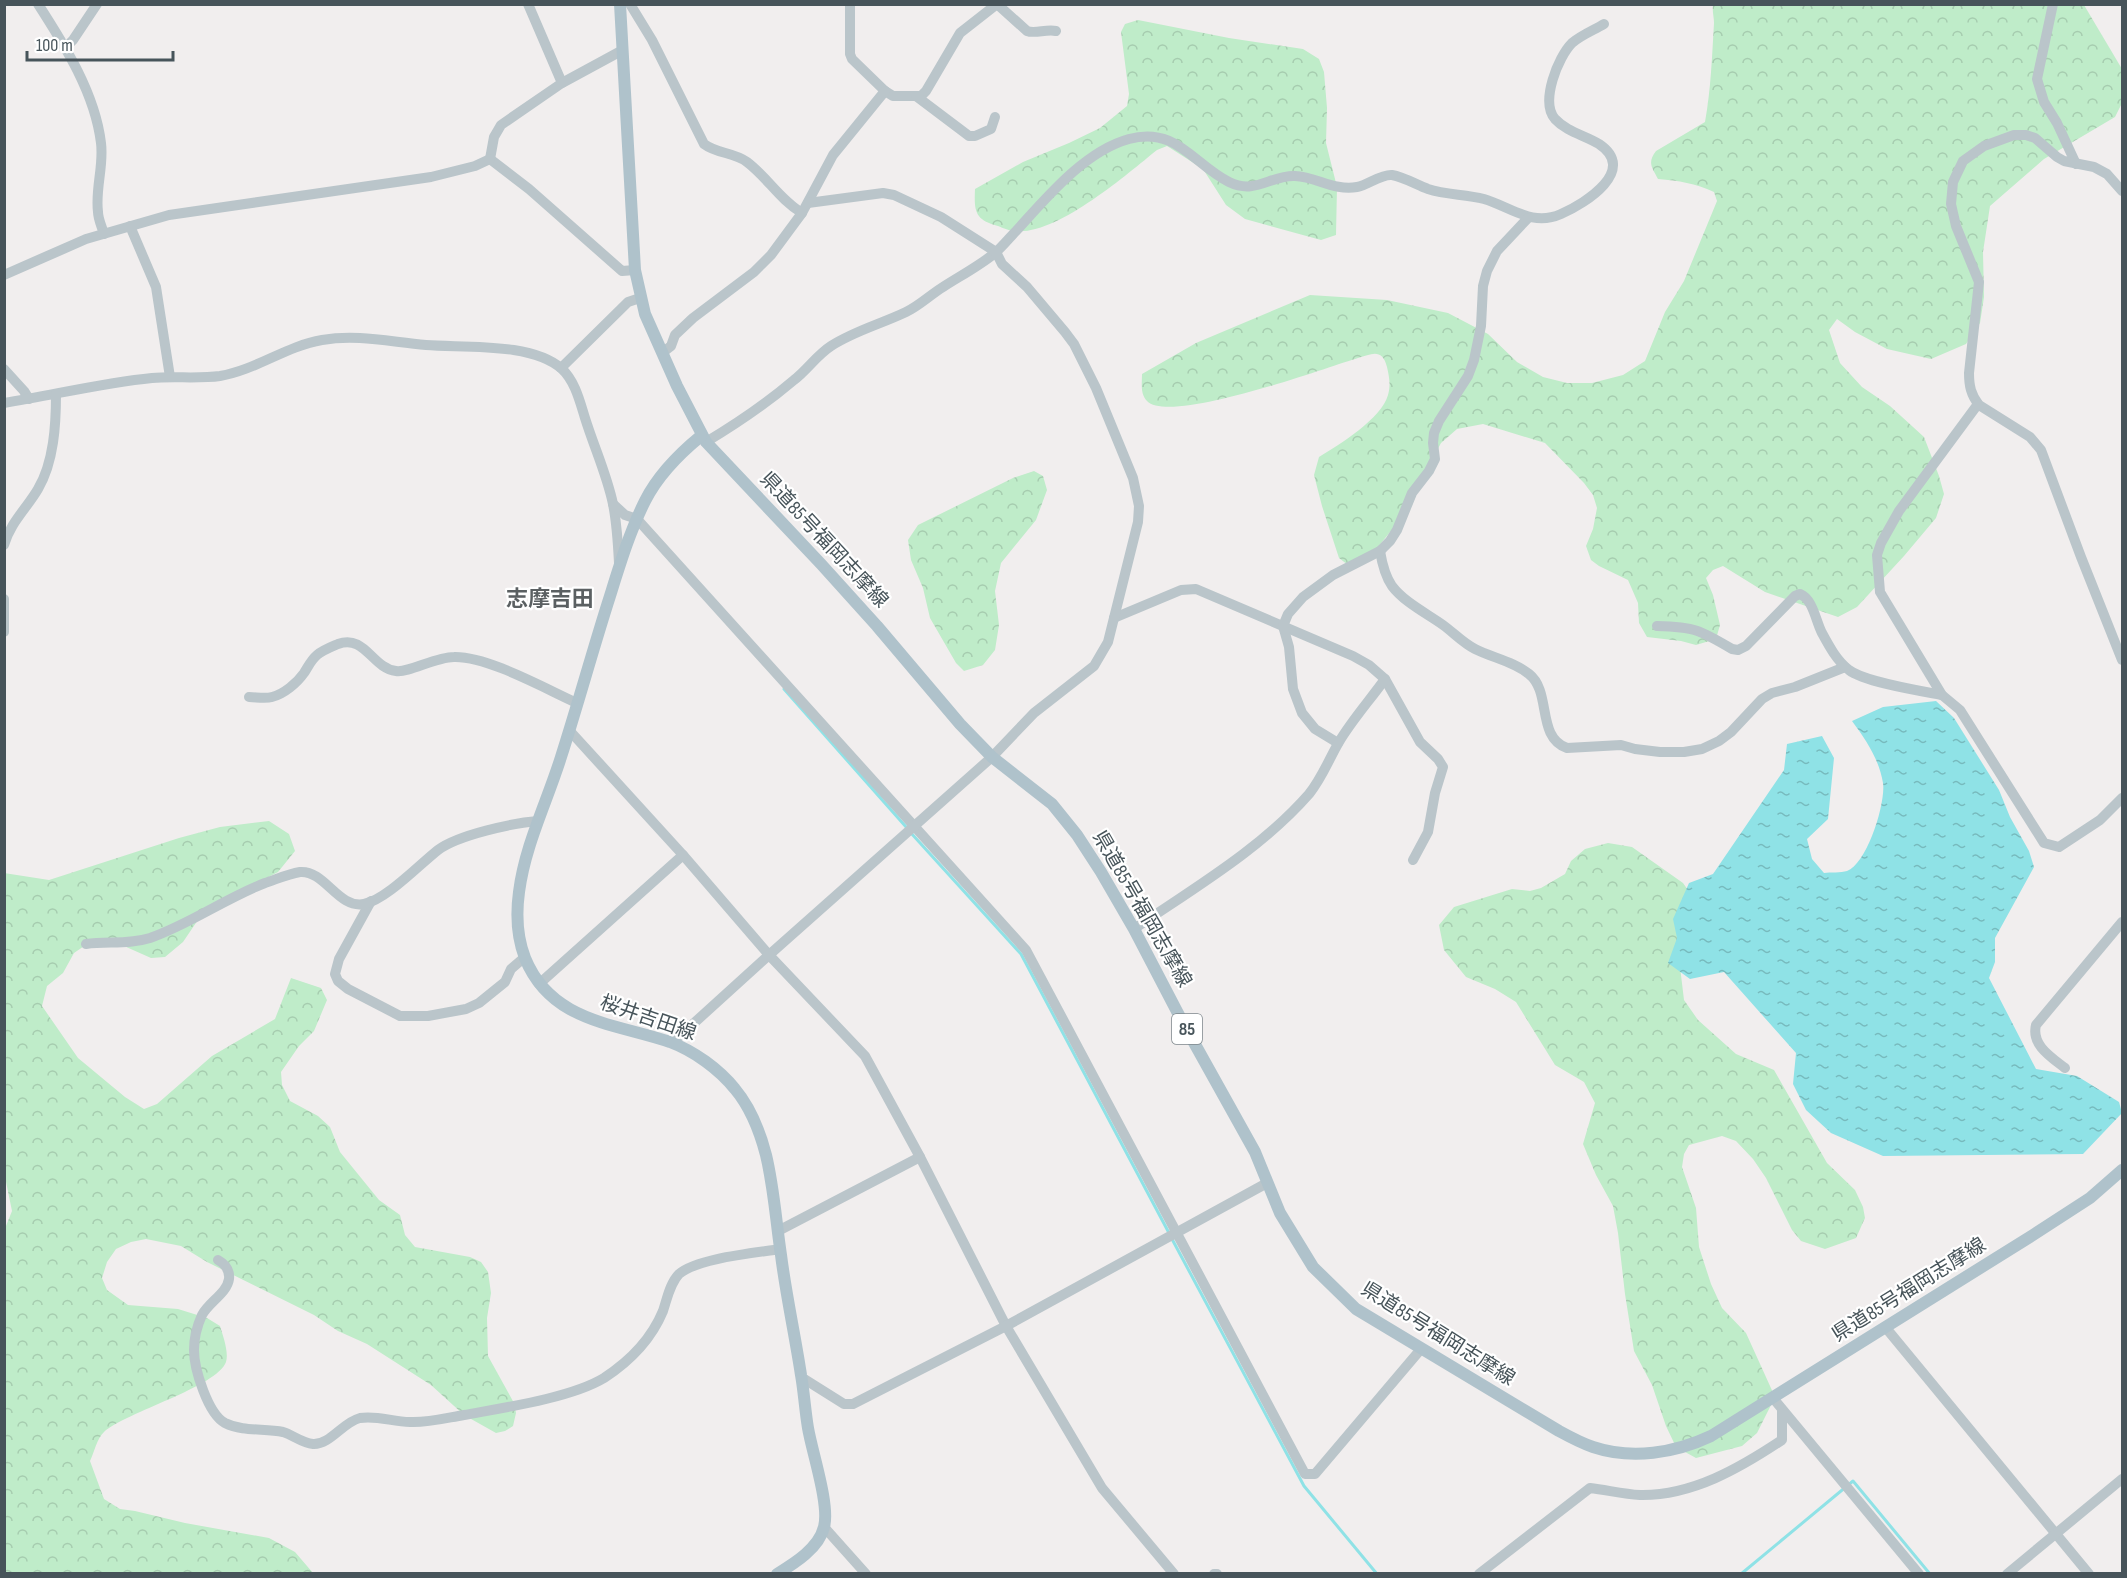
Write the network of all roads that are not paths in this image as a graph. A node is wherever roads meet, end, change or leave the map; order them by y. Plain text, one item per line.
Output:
1 (38, 4) edge
2 (97, 4) edge
3 (528, 4) edge
4 (620, 4) edge
5 (630, 4) edge
6 (850, 4) edge
7 (2053, 4) edge
8 (1604, 24) dead end
9 (1056, 31) dead end
10 (65, 48) junction
11 (621, 51) junction
12 (562, 83) junction
13 (885, 91) junction
14 (916, 96) junction
15 (995, 117) dead end
16 (490, 159) junction
17 (2076, 164) junction
18 (2122, 191) edge
19 (805, 208) junction
20 (1528, 218) junction
21 (130, 226) junction
22 (104, 234) junction
23 (996, 252) junction
24 (635, 270) junction
25 (4, 275) edge
26 (640, 298) junction
27 (662, 353) junction
28 (561, 368) junction
29 (4, 369) edge
30 (170, 377) junction
31 (56, 394) junction
32 (29, 399) junction
33 (4, 403) edge
34 (1978, 404) junction
35 (704, 439) junction
36 (613, 504) junction
37 (637, 519) junction
38 (4, 544) edge
39 (1380, 552) junction
40 (619, 566) junction
41 (4, 599) edge
42 (1114, 618) junction
43 (1283, 626) junction
44 (1657, 626) dead end
45 (4, 632) edge
46 (2122, 660) edge
47 (1845, 667) junction
48 (1385, 679) junction
49 (1942, 694) junction
50 (249, 697) dead end
51 (577, 703) junction
52 (569, 730) junction
53 (1338, 743) junction
54 (992, 757) junction
55 (2122, 798) edge
56 (538, 822) junction
57 (914, 825) junction
58 (683, 855) junction
59 (1413, 860) dead end
60 (371, 901) junction
61 (2122, 922) edge
62 (1134, 929) junction
63 (86, 944) dead end
64 (769, 955) junction
65 (525, 957) junction
66 (539, 984) junction
67 (672, 1043) junction
68 (2065, 1068) dead end
69 (920, 1157) junction
70 (2122, 1170) edge
71 (1268, 1183) junction
72 (778, 1231) junction
73 (1177, 1232) junction
74 (780, 1249) junction
75 (219, 1260) dead end
76 (1006, 1326) junction
77 (1886, 1328) junction
78 (1421, 1349) junction
79 (801, 1377) junction
80 (1773, 1398) junction
81 (1782, 1410) junction
82 (2122, 1479) edge
83 (825, 1527) junction
84 (2056, 1533) junction
85 (777, 1574) edge
86 (866, 1574) edge
87 (1174, 1574) edge
88 (1479, 1574) edge
89 (1919, 1574) edge
90 (2007, 1574) edge
91 (2089, 1574) edge

1 - 10 street
2 - 10 street
3 - 12 street
4 - 11 main road, 県道85号福岡志摩線 / 85
5 - 19 street
6 - 13 street
7 - 17 street
8 - 20 street
9 - 14 street
10 - 22 street
11 - 12 street
11 - 24 main road, 県道85号福岡志摩線 / 85
12 - 16 street
13 - 14 street
13 - 19 street
14 - 15 street
16 - 21 street
16 - 24 street
17 - 18 street
17 - 34 street
19 - 23 street
19 - 27 street
20 - 23 street
20 - 39 street
21 - 22 street
21 - 30 street
22 - 25 street
23 - 35 street
23 - 42 street
24 - 26 main road, 県道85号福岡志摩線 / 85
26 - 27 main road, 県道85号福岡志摩線 / 85
26 - 28 street
27 - 35 main road, 県道85号福岡志摩線 / 85
28 - 30 street
28 - 36 street, 桜井吉田線
29 - 32 street
30 - 31 street
31 - 32 street
31 - 38 street
32 - 33 street
34 - 46 street
34 - 49 street
35 - 37 main road, 桜井吉田線
35 - 54 main road, 県道85号福岡志摩線 / 85
36 - 37 street
36 - 40 street, 桜井吉田線
37 - 40 main road, 桜井吉田線
37 - 57 street
39 - 43 street
39 - 47 street
40 - 51 main road, 桜井吉田線
41 - 45 street
42 - 43 street
42 - 54 street
43 - 48 street
43 - 53 street
44 - 47 street
47 - 49 street
48 - 53 street
48 - 59 street
49 - 55 street
50 - 51 street
51 - 52 main road, 桜井吉田線
52 - 56 main road, 桜井吉田線
52 - 58 street
53 - 62 street
54 - 57 street
54 - 62 main road, 県道85号福岡志摩線 / 85
56 - 60 street
56 - 65 main road, 桜井吉田線
57 - 64 street
57 - 73 street
58 - 64 street
58 - 66 street
60 - 63 street
60 - 65 street
61 - 68 street
62 - 71 main road, 県道85号福岡志摩線 / 85
64 - 67 street
64 - 69 street
65 - 66 main road, 桜井吉田線
66 - 67 main road, 桜井吉田線
67 - 72 main road, 桜井吉田線
69 - 72 street
69 - 76 street
70 - 77 main road, 県道85号福岡志摩線 / 85
71 - 73 street
71 - 78 main road, 県道85号福岡志摩線 / 85
72 - 74 main road, 桜井吉田線
73 - 76 street
73 - 78 street
74 - 75 street
74 - 79 main road, 桜井吉田線
76 - 79 street
76 - 87 street
77 - 80 main road, 県道85号福岡志摩線 / 85
77 - 84 street
78 - 80 main road, 県道85号福岡志摩線 / 85
79 - 83 main road, 桜井吉田線
80 - 81 street
81 - 88 street
81 - 89 street
82 - 84 street
83 - 85 main road
83 - 86 street
84 - 90 street
84 - 91 street

